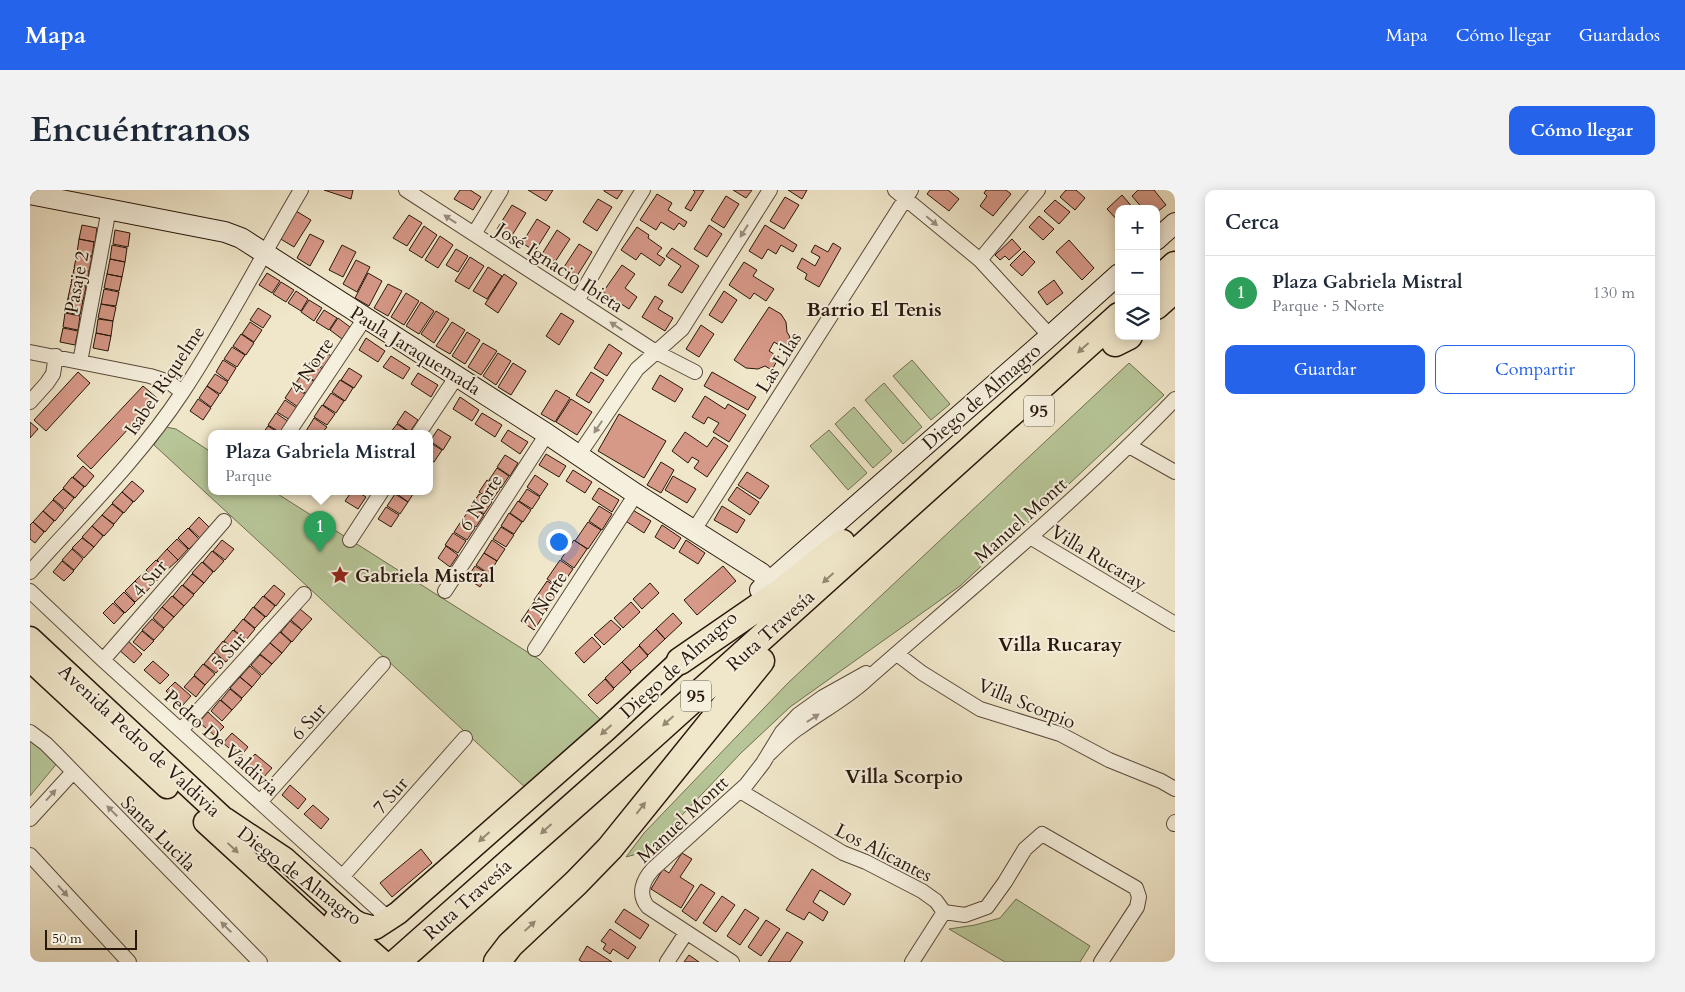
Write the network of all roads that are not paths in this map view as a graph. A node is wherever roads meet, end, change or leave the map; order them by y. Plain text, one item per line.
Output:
1 (301, 190) edge
2 (406, 190) edge
3 (501, 190) edge
4 (643, 190) edge
5 (770, 190) edge
6 (1038, 190) edge
7 (904, 193) edge
8 (30, 194) edge
9 (109, 209) junction
10 (1175, 223) edge
11 (474, 234) junction
12 (1160, 236) edge
13 (265, 252) junction
14 (980, 260) junction
15 (1175, 265) edge
16 (1115, 278) edge
17 (1160, 278) edge
18 (1175, 289) edge
19 (577, 301) junction
20 (1160, 302) edge
21 (1175, 311) edge
22 (364, 318) junction
23 (1115, 320) edge
24 (1160, 320) edge
25 (1050, 336) junction
26 (1121, 340) edge
27 (30, 352) edge
28 (656, 352) junction
29 (56, 356) junction
30 (80, 362) junction
31 (695, 372) dead end
32 (457, 376) junction
33 (182, 392) junction
34 (1175, 399) edge
35 (30, 402) edge
36 (290, 430) edge
37 (421, 430) edge
38 (547, 434) junction
39 (981, 440) junction
40 (1129, 446) junction
41 (578, 456) junction
42 (1175, 472) edge
43 (636, 494) junction
44 (379, 495) edge
45 (224, 521) dead end
46 (694, 530) junction
47 (1030, 537) junction
48 (350, 540) dead end
49 (30, 572) edge
50 (769, 582) junction
51 (30, 591) edge
52 (445, 591) dead end
53 (304, 594) dead end
54 (1175, 624) edge
55 (30, 638) edge
56 (535, 649) dead end
57 (897, 654) junction
58 (30, 660) edge
59 (103, 660) junction
60 (680, 661) junction
61 (761, 661) junction
62 (383, 664) dead end
63 (181, 730) junction
64 (30, 732) edge
65 (465, 738) dead end
66 (73, 772) junction
67 (1175, 789) edge
68 (740, 790) junction
69 (260, 802) junction
70 (30, 819) edge
71 (225, 819) junction
72 (30, 855) edge
73 (342, 877) junction
74 (944, 912) junction
75 (390, 920) junction
76 (686, 933) junction
77 (339, 953) edge
78 (410, 958) edge
79 (129, 962) edge
80 (260, 962) edge
81 (358, 962) edge
82 (383, 962) edge
83 (497, 962) edge
84 (667, 962) edge
85 (732, 962) edge
86 (912, 962) edge
87 (1101, 962) edge

1 - 13 street, Isabel Riquelme
11 -> 2 street, José Ignacio Ibieta
3 - 11 street
4 - 19 street
5 -> 28 street
6 - 14 street
7 -> 14 street
7 - 46 street, Las Lilas
8 - 9 street, Paula Jaraquemada
9 - 13 street, Paula Jaraquemada
9 - 30 street, Pasaje 2
10 - 12 street
11 - 19 street, José Ignacio Ibieta
13 - 22 street, Paula Jaraquemada
13 - 33 street, Isabel Riquelme
14 - 25 street
15 - 17 highway
16 - 25 street, Diego de Almagro
18 - 20 highway
28 -> 19 street, José Ignacio Ibieta
21 - 24 highway
22 - 32 street, Paula Jaraquemada
22 - 36 street, 4 Norte
23 -> 39 highway, Ruta Travesía / 95
25 - 50 street, Diego de Almagro
26 - 61 highway, Ruta Travesía / 95
27 - 29 street
28 - 31 street, José Ignacio Ibieta
28 -> 41 street
29 - 30 street
29 - 35 street
30 - 33 street
32 - 37 street
32 - 38 street, Paula Jaraquemada
33 - 49 street, Isabel Riquelme
34 - 40 street, Manuel Montt
38 - 41 street, Paula Jaraquemada
38 - 52 street, 6 Norte
39 - 60 highway
39 -> 78 highway, Ruta Travesía / 95
40 - 42 street
40 - 47 street, Manuel Montt
41 - 43 street, Paula Jaraquemada
43 - 46 street, Paula Jaraquemada
43 - 56 street, 7 Norte
44 - 48 street
45 - 59 street, 4 Sur
46 - 50 street, Paula Jaraquemada
47 - 54 street, Villa Rucaray
47 - 57 street, Manuel Montt
50 - 60 street, Diego de Almagro
51 - 59 street, Pedro De Valdivia
53 - 63 street, 5 Sur
55 - 71 main road, Avenida Pedro de Valdivia
57 - 67 street, Villa Scorpio
57 - 68 street, Manuel Montt
58 -> 77 main road, Avenida Pedro de Valdivia
59 - 63 street, Pedro De Valdivia
60 -> 75 main road, Diego de Almagro
61 - 78 highway, Ruta Travesía / 95
83 -> 61 highway
62 - 69 street, 6 Sur
63 - 69 street, Pedro De Valdivia
64 - 66 street, Santa Lucila
65 - 73 street, 7 Sur
70 -> 66 street
80 -> 66 street, Santa Lucila
68 - 74 street, Los Alicantes
68 - 76 street, Manuel Montt
69 - 73 street, Pedro De Valdivia
71 - 75 main road, Diego de Almagro
71 - 82 main road, Avenida Pedro de Valdivia
72 -> 79 street
73 - 75 street, Pedro De Valdivia
74 - 86 street
74 - 87 street
76 - 84 street
76 - 85 street, Manuel Montt
77 - 81 main road, Avenida Pedro de Valdivia

